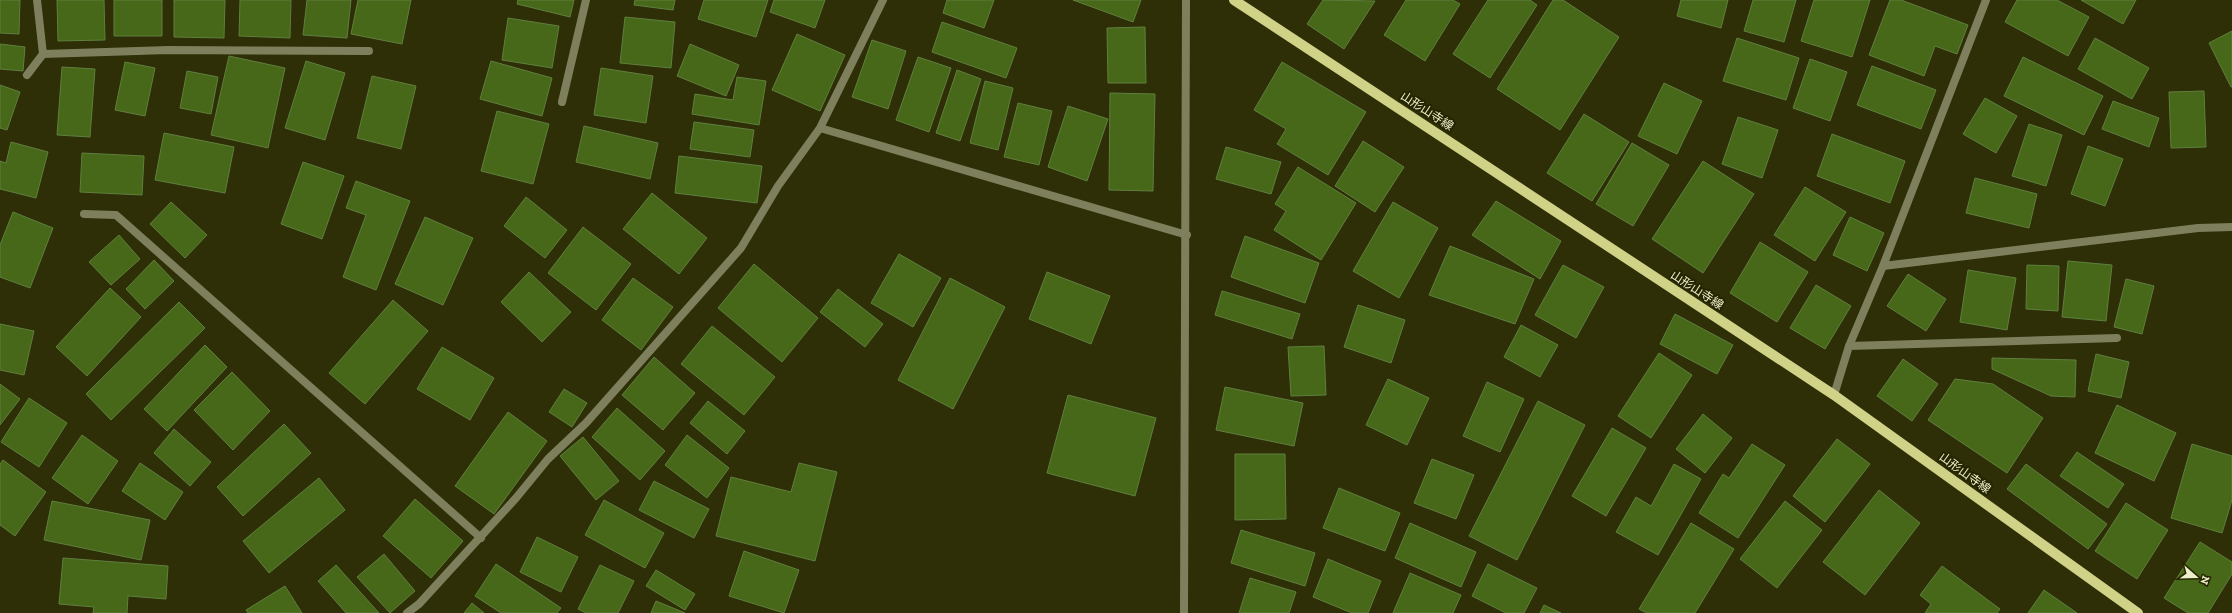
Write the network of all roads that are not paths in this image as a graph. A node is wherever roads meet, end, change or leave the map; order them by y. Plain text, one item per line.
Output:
1 (37, 0) edge
2 (586, 0) edge
3 (883, 0) edge
4 (1186, 0) edge
5 (1234, 0) edge
6 (1986, 0) edge
7 (369, 52) dead end
8 (43, 54) junction
9 (27, 75) dead end
10 (562, 102) dead end
11 (820, 128) junction
12 (84, 214) dead end
13 (2232, 227) edge
14 (1187, 236) junction
15 (1883, 266) junction
16 (2117, 338) dead end
17 (1849, 346) junction
18 (1834, 395) junction
19 (481, 538) junction
20 (407, 613) edge
21 (1184, 613) edge
22 (2138, 613) edge

1 - 8 street
2 - 10 street
3 - 11 street
4 - 14 street
5 - 18 main road, 山形山寺線
6 - 15 street
7 - 8 street
8 - 9 street
11 - 14 street
11 - 19 street
12 - 19 street
13 - 15 street
14 - 21 street
15 - 17 street
16 - 17 street
17 - 18 street
18 - 22 main road, 山形山寺線
19 - 20 street

